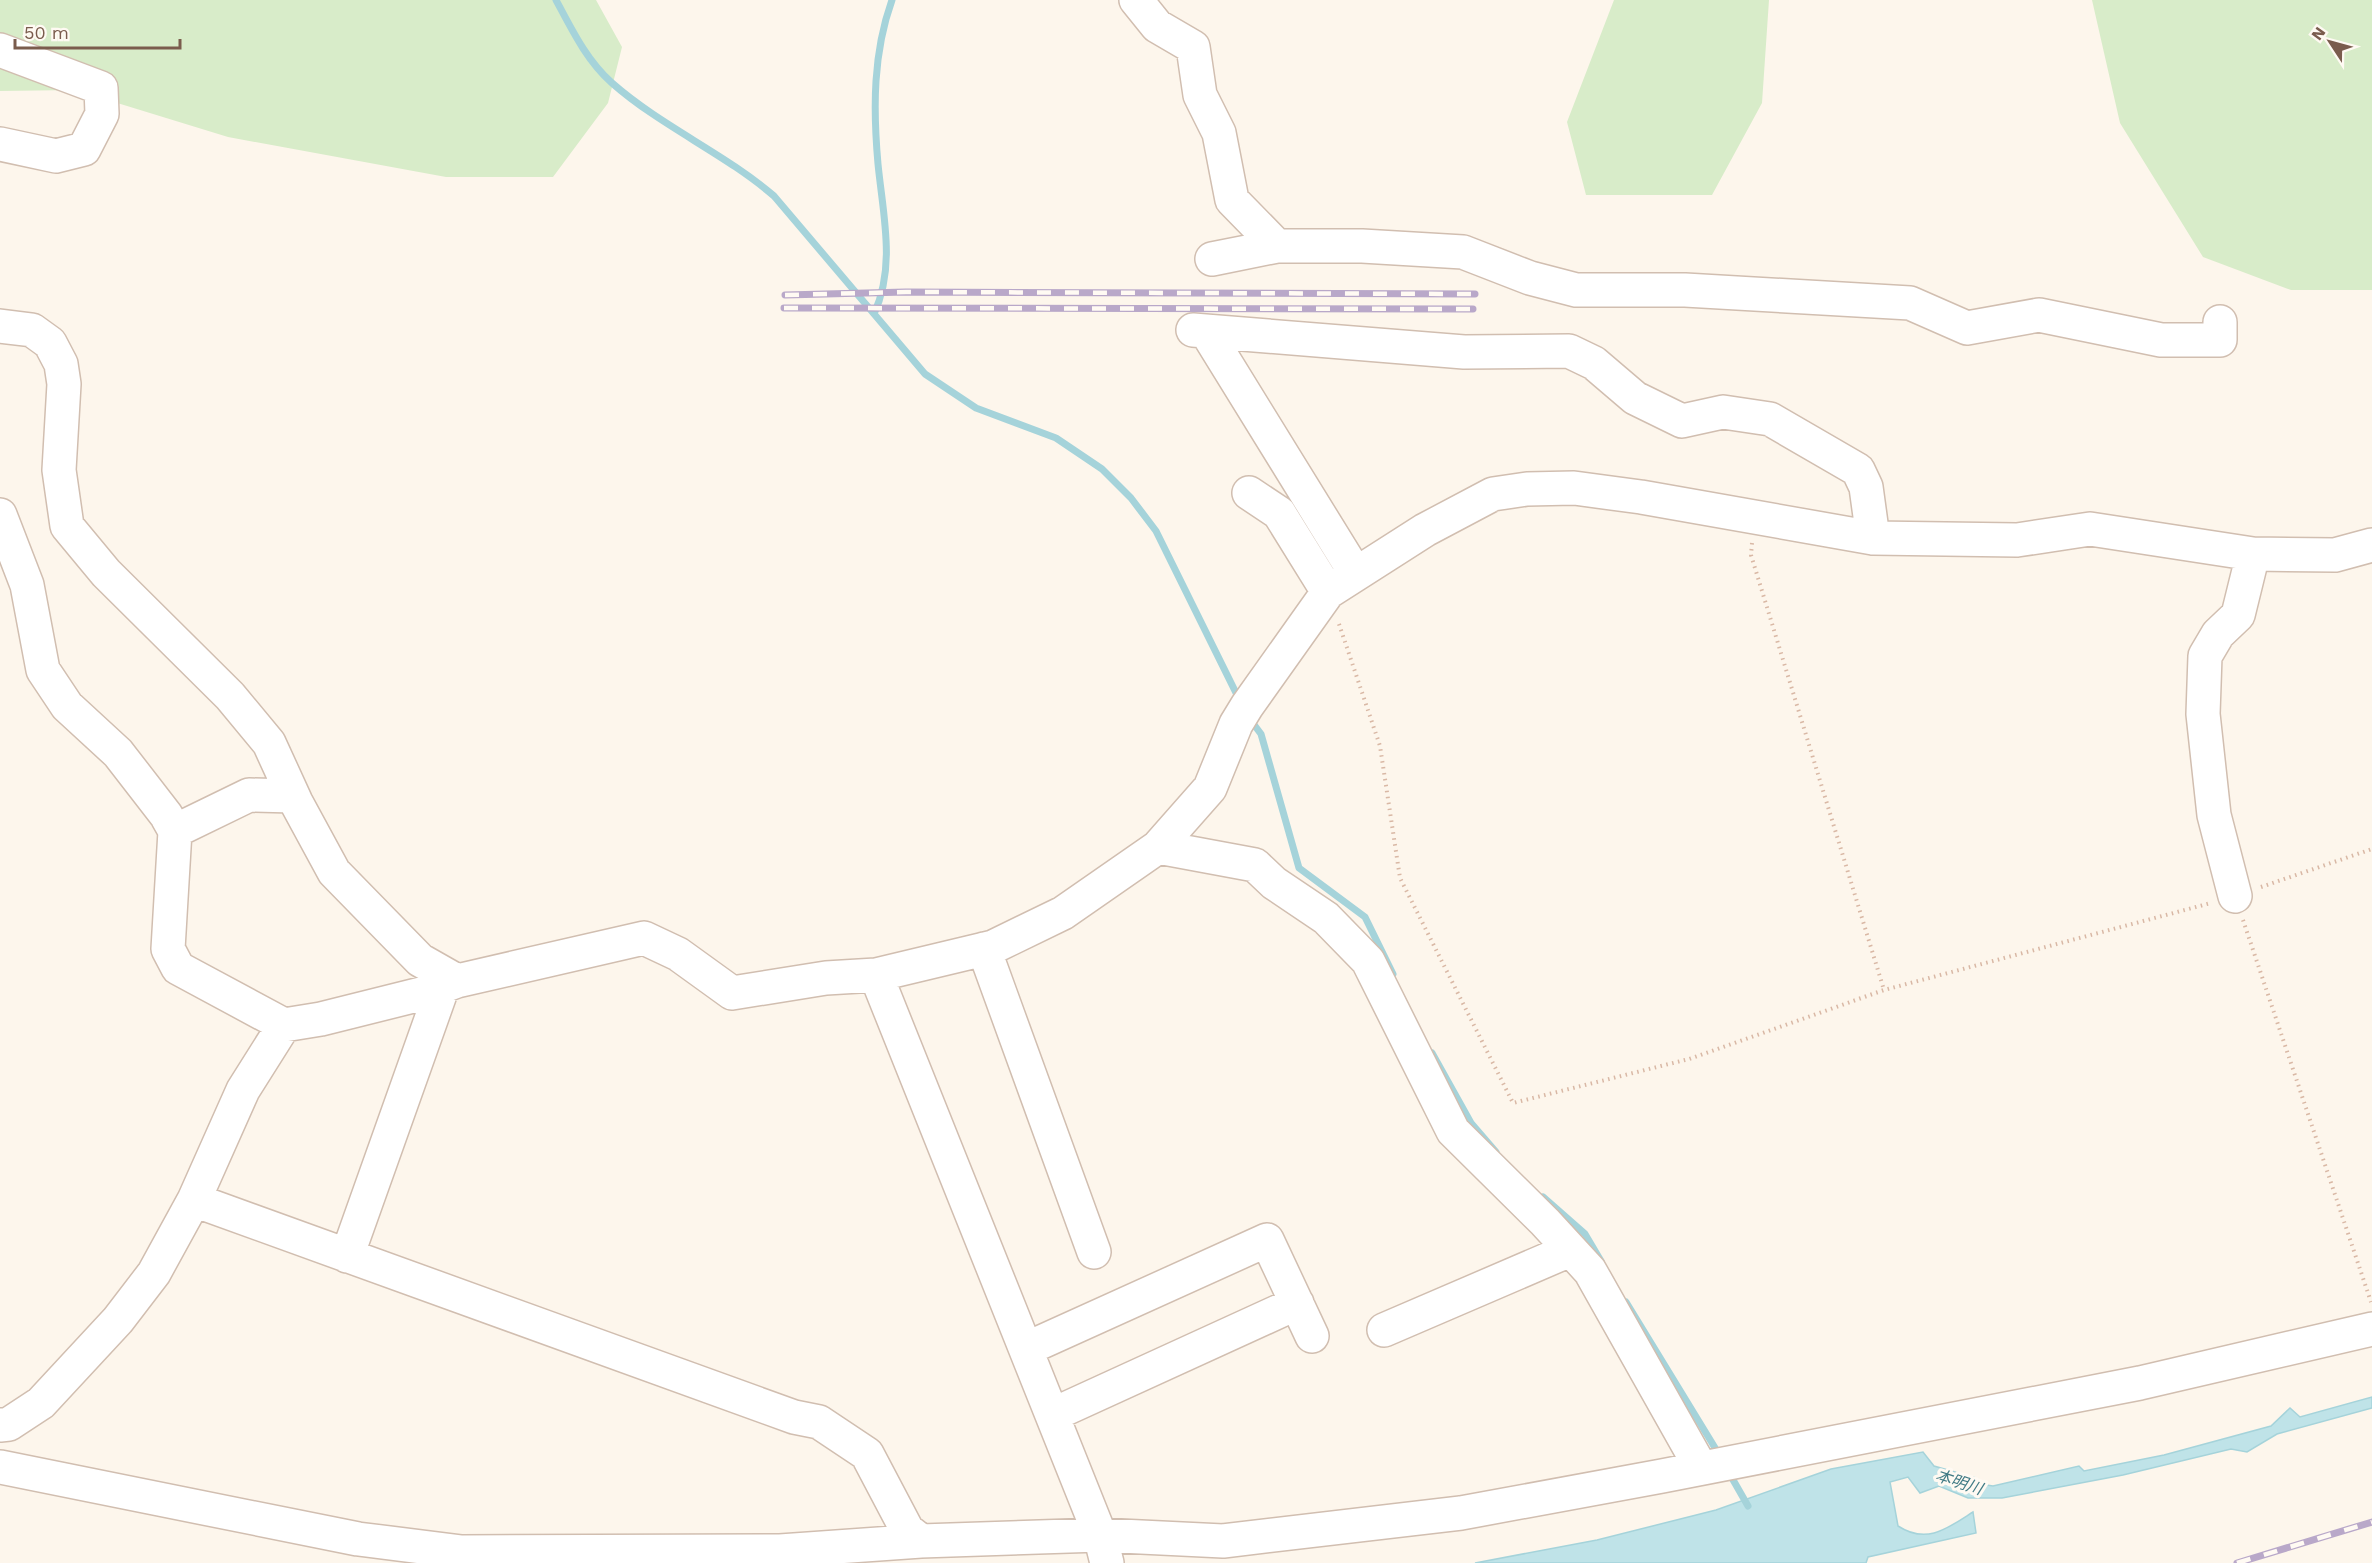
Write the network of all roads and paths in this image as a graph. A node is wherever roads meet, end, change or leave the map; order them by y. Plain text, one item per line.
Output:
1 (1136, 0) edge
2 (0, 50) edge
3 (0, 144) edge
4 (1277, 246) junction
5 (1212, 259) dead end
6 (2220, 322) dead end
7 (0, 326) edge
8 (1249, 493) dead end
9 (0, 515) edge
10 (1754, 516) junction
11 (1873, 538) junction
12 (2372, 545) edge
13 (2253, 554) junction
14 (1356, 574) junction
15 (1328, 592) junction
16 (293, 796) junction
17 (175, 831) junction
18 (1158, 847) junction
19 (2372, 849) edge
20 (2235, 896) junction
21 (984, 949) junction
22 (876, 975) junction
23 (450, 983) junction
24 (1884, 990) junction
25 (284, 1025) junction
26 (194, 1200) junction
27 (1570, 1250) junction
28 (1094, 1252) dead end
29 (347, 1256) junction
30 (1297, 1303) junction
31 (2372, 1307) edge
32 (2372, 1329) edge
33 (1384, 1330) dead end
34 (1312, 1336) dead end
35 (1026, 1349) junction
36 (1052, 1415) junction
37 (0, 1425) edge
38 (1717, 1465) junction
39 (0, 1467) edge
40 (921, 1541) junction
41 (1104, 1550) edge

1 - 4 street
2 - 3 street
4 - 5 street
4 - 6 street
7 - 16 street
8 - 15 street
9 - 17 street
10 - 11 street
10 - 14 street
10 - 24 path
11 - 13 street
11 - 14 street
12 - 13 street
13 - 20 street
14 - 15 street
15 - 18 street
15 - 24 path
16 - 17 street
16 - 23 street
17 - 25 street
18 - 21 street
18 - 27 street
19 - 20 path
20 - 24 path
20 - 31 path
21 - 22 street
21 - 28 street
22 - 23 street
22 - 35 street
23 - 25 street
23 - 29 street
25 - 26 street
26 - 29 street
26 - 37 street
27 - 33 street
27 - 38 street
29 - 40 street
30 - 34 street
30 - 35 street
30 - 36 street
32 - 38 street
35 - 36 street
36 - 41 street
38 - 41 street
39 - 40 street
40 - 41 street

